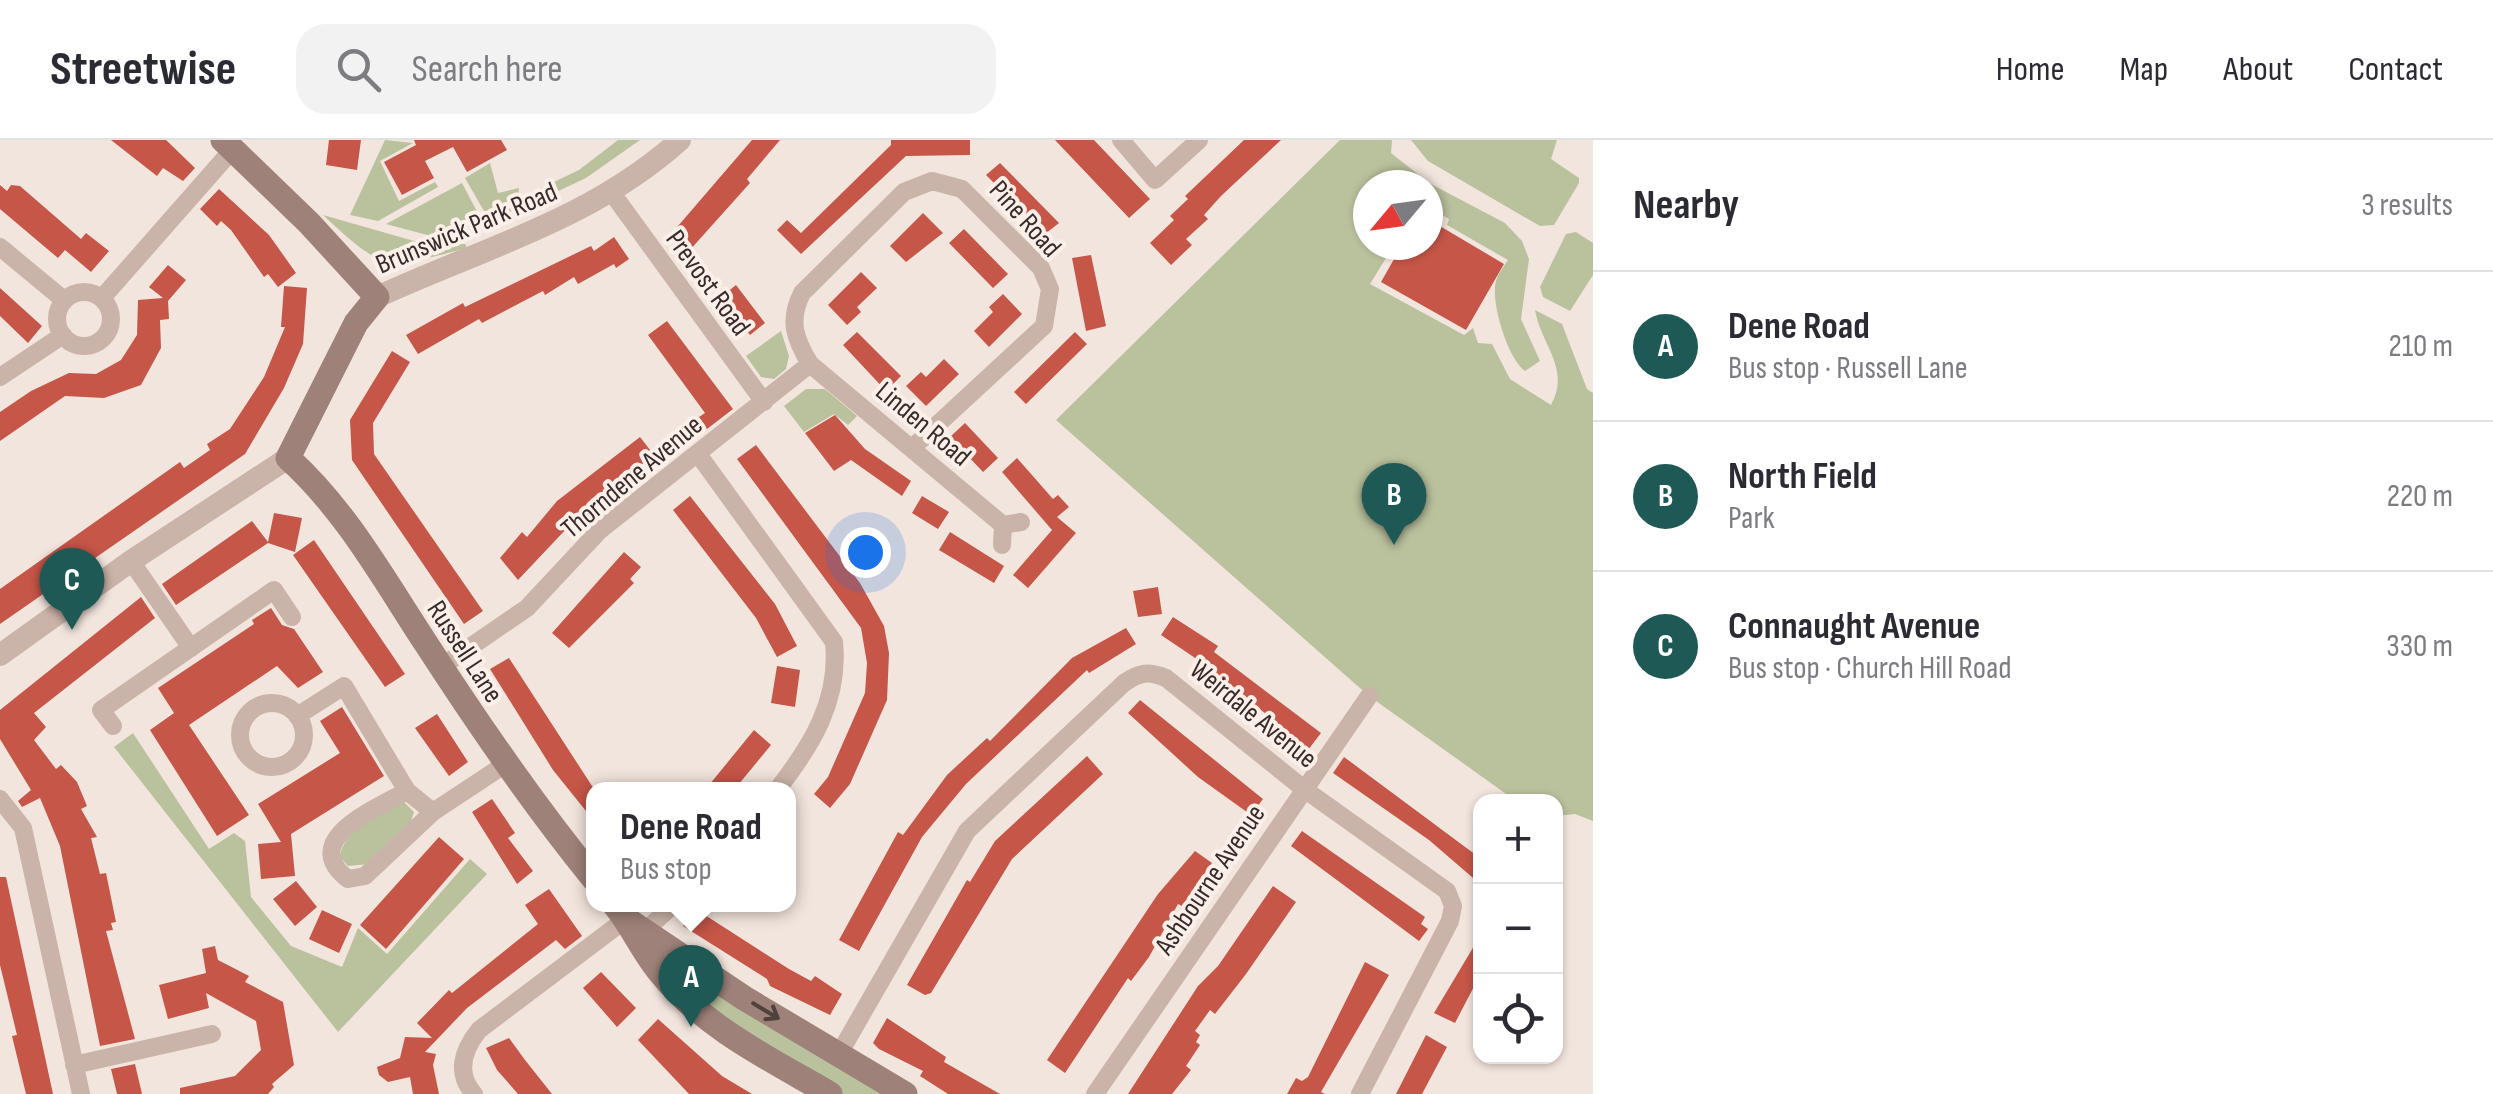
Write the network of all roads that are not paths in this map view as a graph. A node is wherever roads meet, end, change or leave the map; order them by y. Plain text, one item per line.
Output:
1 (680, 140) edge
2 (1121, 140) edge
3 (1199, 140) edge
4 (228, 144) edge
5 (612, 193) junction
6 (0, 247) edge
7 (377, 297) junction
8 (102, 298) junction
9 (64, 300) junction
10 (62, 335) junction
11 (810, 364) junction
12 (0, 376) edge
13 (764, 402) junction
14 (912, 448) junction
15 (698, 454) junction
16 (288, 458) junction
17 (1002, 545) dead end
18 (131, 561) junction
19 (292, 618) dead end
20 (191, 648) junction
21 (0, 656) edge
22 (440, 666) junction
23 (1370, 696) dead end
24 (297, 716) dead end
25 (113, 726) dead end
26 (504, 765) junction
27 (782, 782) edge
28 (1304, 789) junction
29 (407, 791) junction
30 (0, 798) edge
31 (433, 812) junction
32 (586, 869) edge
33 (629, 918) edge
34 (212, 1034) dead end
35 (839, 1054) junction
36 (74, 1065) junction
37 (81, 1094) edge
38 (474, 1094) edge
39 (830, 1094) edge
40 (905, 1094) edge
41 (1096, 1094) edge
42 (1360, 1094) edge

1 - 5 street, Brunswick Park Road
2 - 3 street
4 - 7 main road
4 - 8 street
5 - 7 street, Brunswick Park Road
5 - 13 street, Prevost Road
6 - 9 street
7 - 16 main road, Brunswick Park Road
8 - 9 street
8 - 10 street
9 - 10 street
10 - 12 street
11 - 13 street, Thorndene Avenue
11 - 14 street, Linden Road
11 - 14 street, Pine Road
13 - 15 street, Thorndene Avenue
14 - 17 street, Linden Road
15 - 22 street, Thorndene Avenue
15 - 27 street
16 - 18 street
16 - 22 main road, Russell Lane
18 - 20 street
18 - 21 street
19 - 20 street
20 - 25 street
22 - 26 main road, Russell Lane
23 - 28 street, Ashbourne Avenue
24 - 29 street
26 - 31 street
26 - 32 main road, Russell Lane
28 - 35 street, Weirdale Avenue
28 - 41 street, Ashbourne Avenue
28 - 42 street, Weirdale Avenue
29 - 31 street
29 - 31 street
30 - 36 street
33 -> 35 main road
33 - 38 street
33 - 39 main road
34 - 36 street
35 - 40 main road
36 - 37 street

